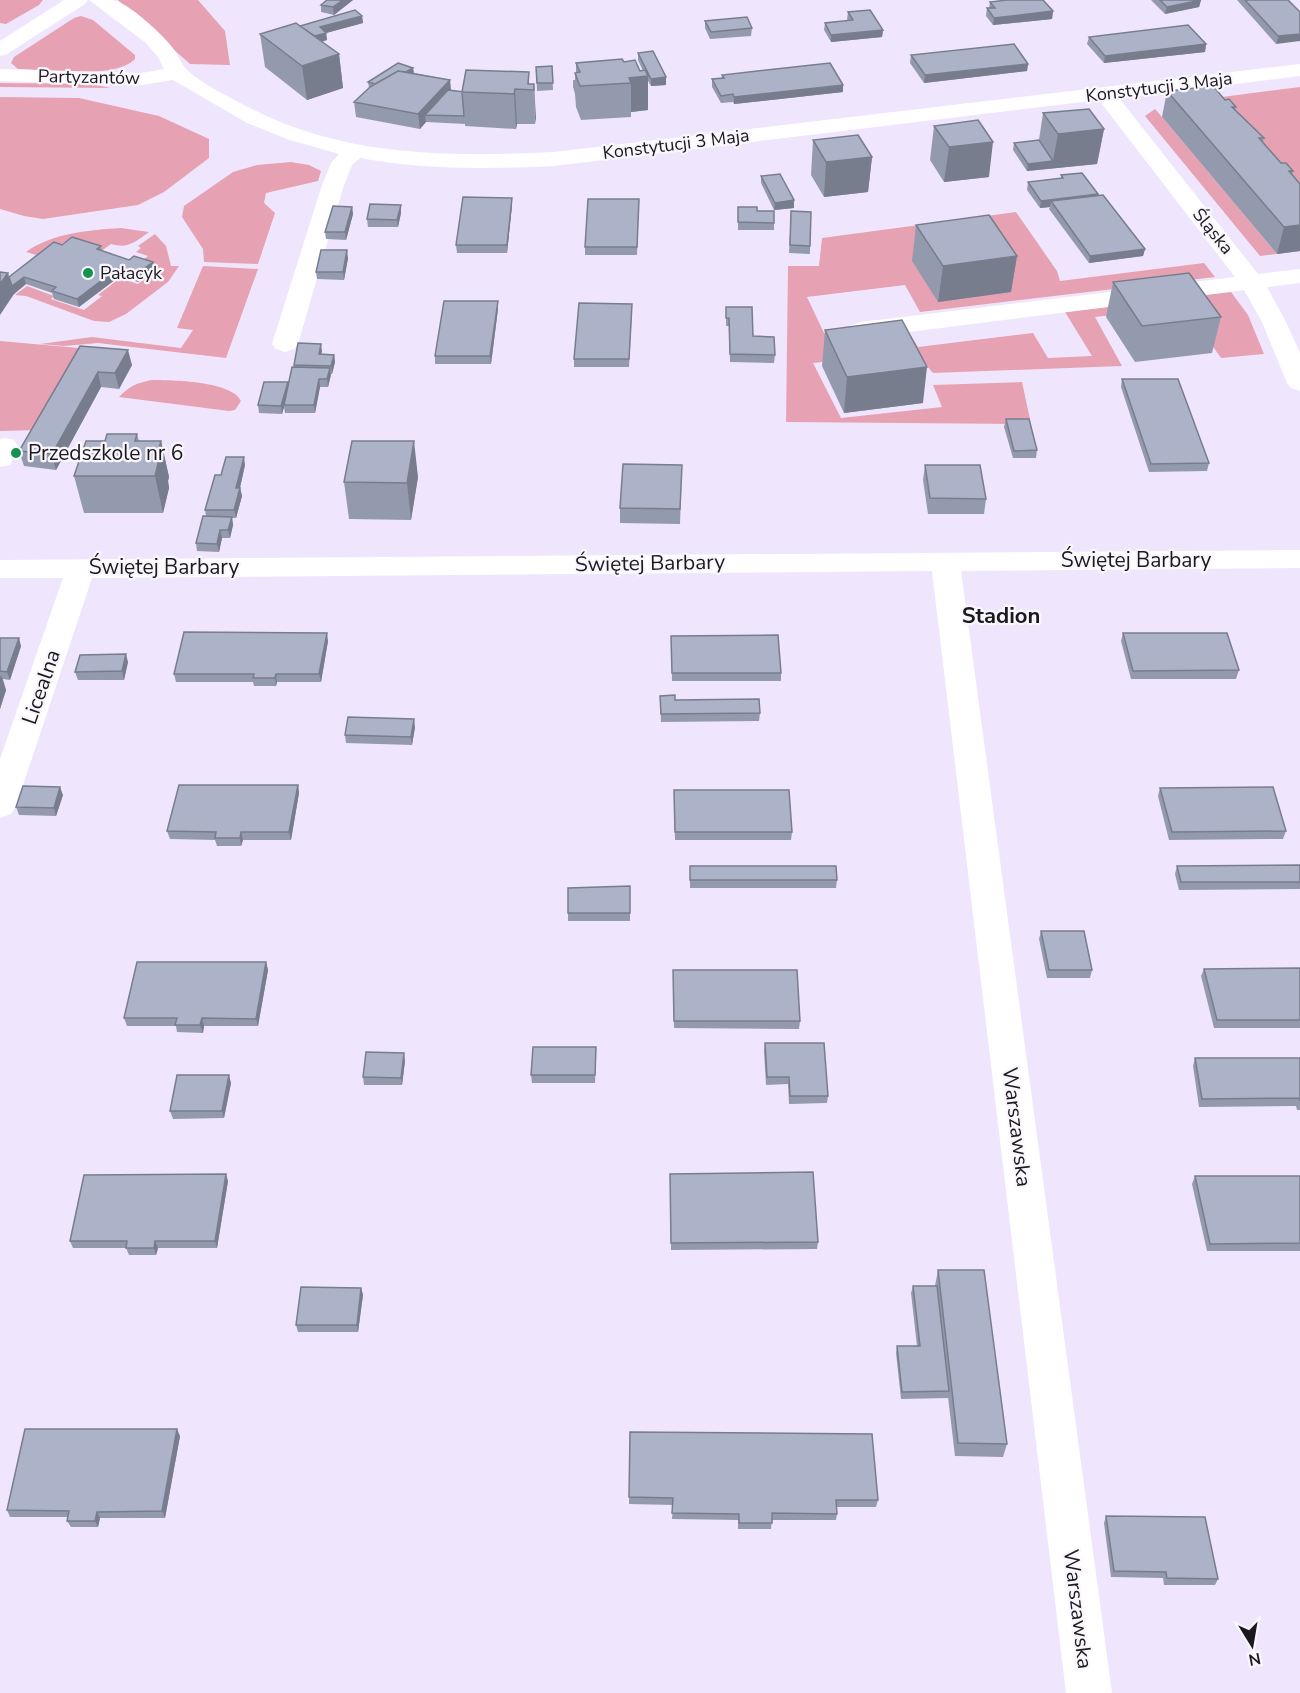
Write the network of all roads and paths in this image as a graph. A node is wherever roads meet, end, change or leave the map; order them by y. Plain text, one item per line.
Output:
1 (78, 0) edge
2 (90, 0) edge
3 (99, 0) edge
4 (4, 43) edge
5 (1300, 70) edge
6 (177, 73) junction
7 (0, 75) edge
8 (1104, 93) junction
9 (354, 151) junction
10 (1300, 276) edge
11 (1252, 282) junction
12 (850, 331) edge
13 (285, 344) dead end
14 (1300, 383) edge
15 (1300, 559) edge
16 (945, 561) junction
17 (81, 568) junction
18 (0, 569) edge
19 (0, 806) edge
20 (1089, 1693) edge

1 - 4 street
2 - 6 street
3 - 6 street, Konstytucji 3 Maja
5 - 8 street, Konstytucji 3 Maja
6 - 7 street, Partyzantów
6 - 9 street, Konstytucji 3 Maja
8 - 9 street, Konstytucji 3 Maja
8 - 11 street, Śląska
9 - 13 street
10 - 11 street
11 - 12 street
11 - 14 street, Śląska
15 - 16 street, Świętej Barbary
16 - 17 street, Świętej Barbary
16 - 20 street, Warszawska
17 - 18 street, Świętej Barbary
17 - 19 street, Licealna

